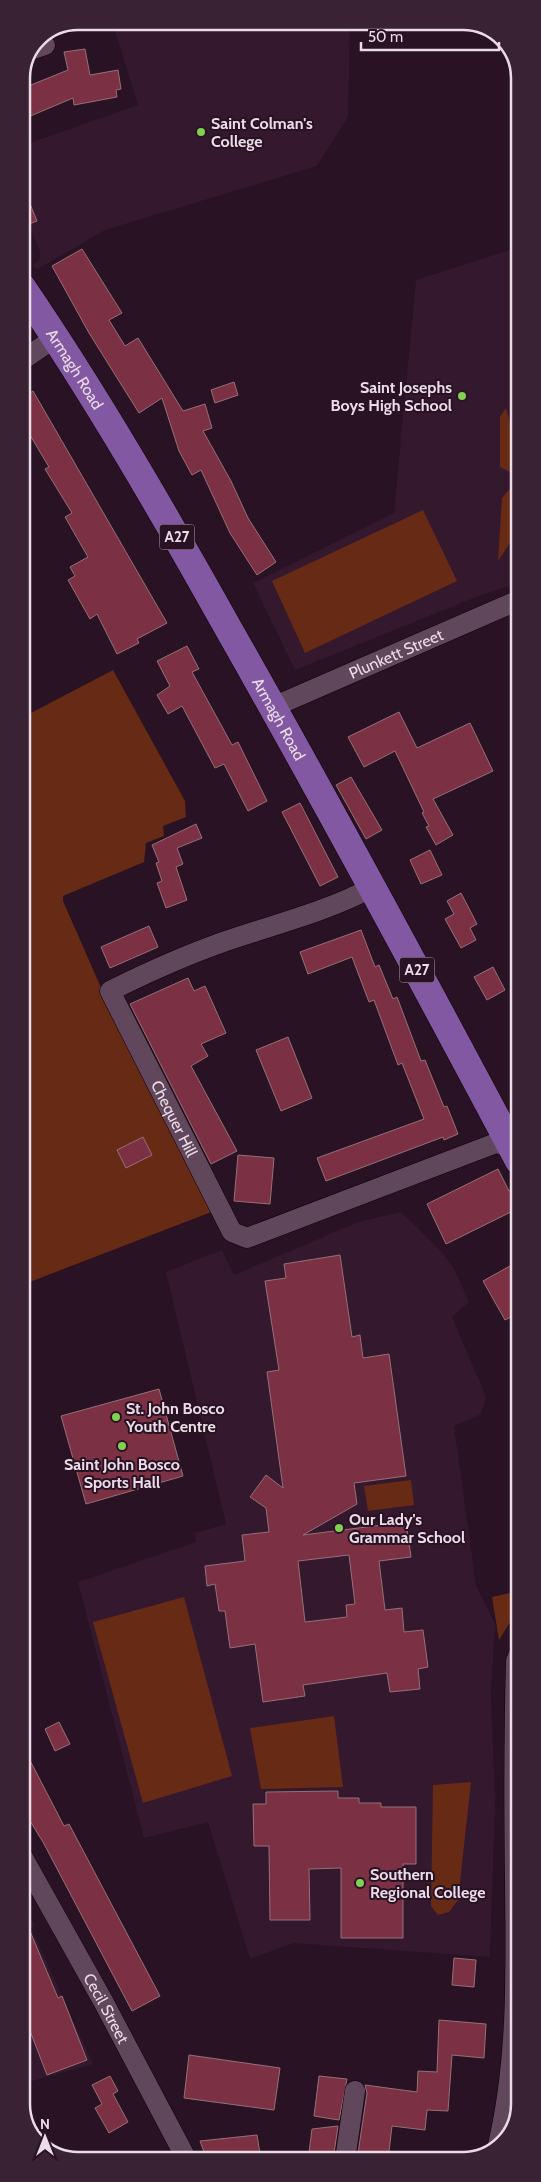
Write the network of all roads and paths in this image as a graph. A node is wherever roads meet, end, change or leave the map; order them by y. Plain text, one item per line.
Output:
1 (30, 299) edge
2 (56, 337) junction
3 (30, 354) edge
4 (511, 603) edge
5 (273, 707) junction
6 (373, 887) junction
7 (511, 1141) edge
8 (511, 1149) edge
9 (30, 1870) edge
10 (511, 2050) edge
11 (355, 2091) dead end
12 (500, 2134) edge
13 (183, 2152) edge
14 (346, 2152) edge

1 - 2 main road, Armagh Road / A27
2 - 3 street
2 - 5 main road, Armagh Road / A27
4 - 5 street, Plunkett Street
5 - 6 main road, Armagh Road / A27
6 - 7 main road, Armagh Road / A27
6 - 8 street, Chequer Hill
9 - 13 street, Cecil Street
10 - 12 street
11 - 14 street

